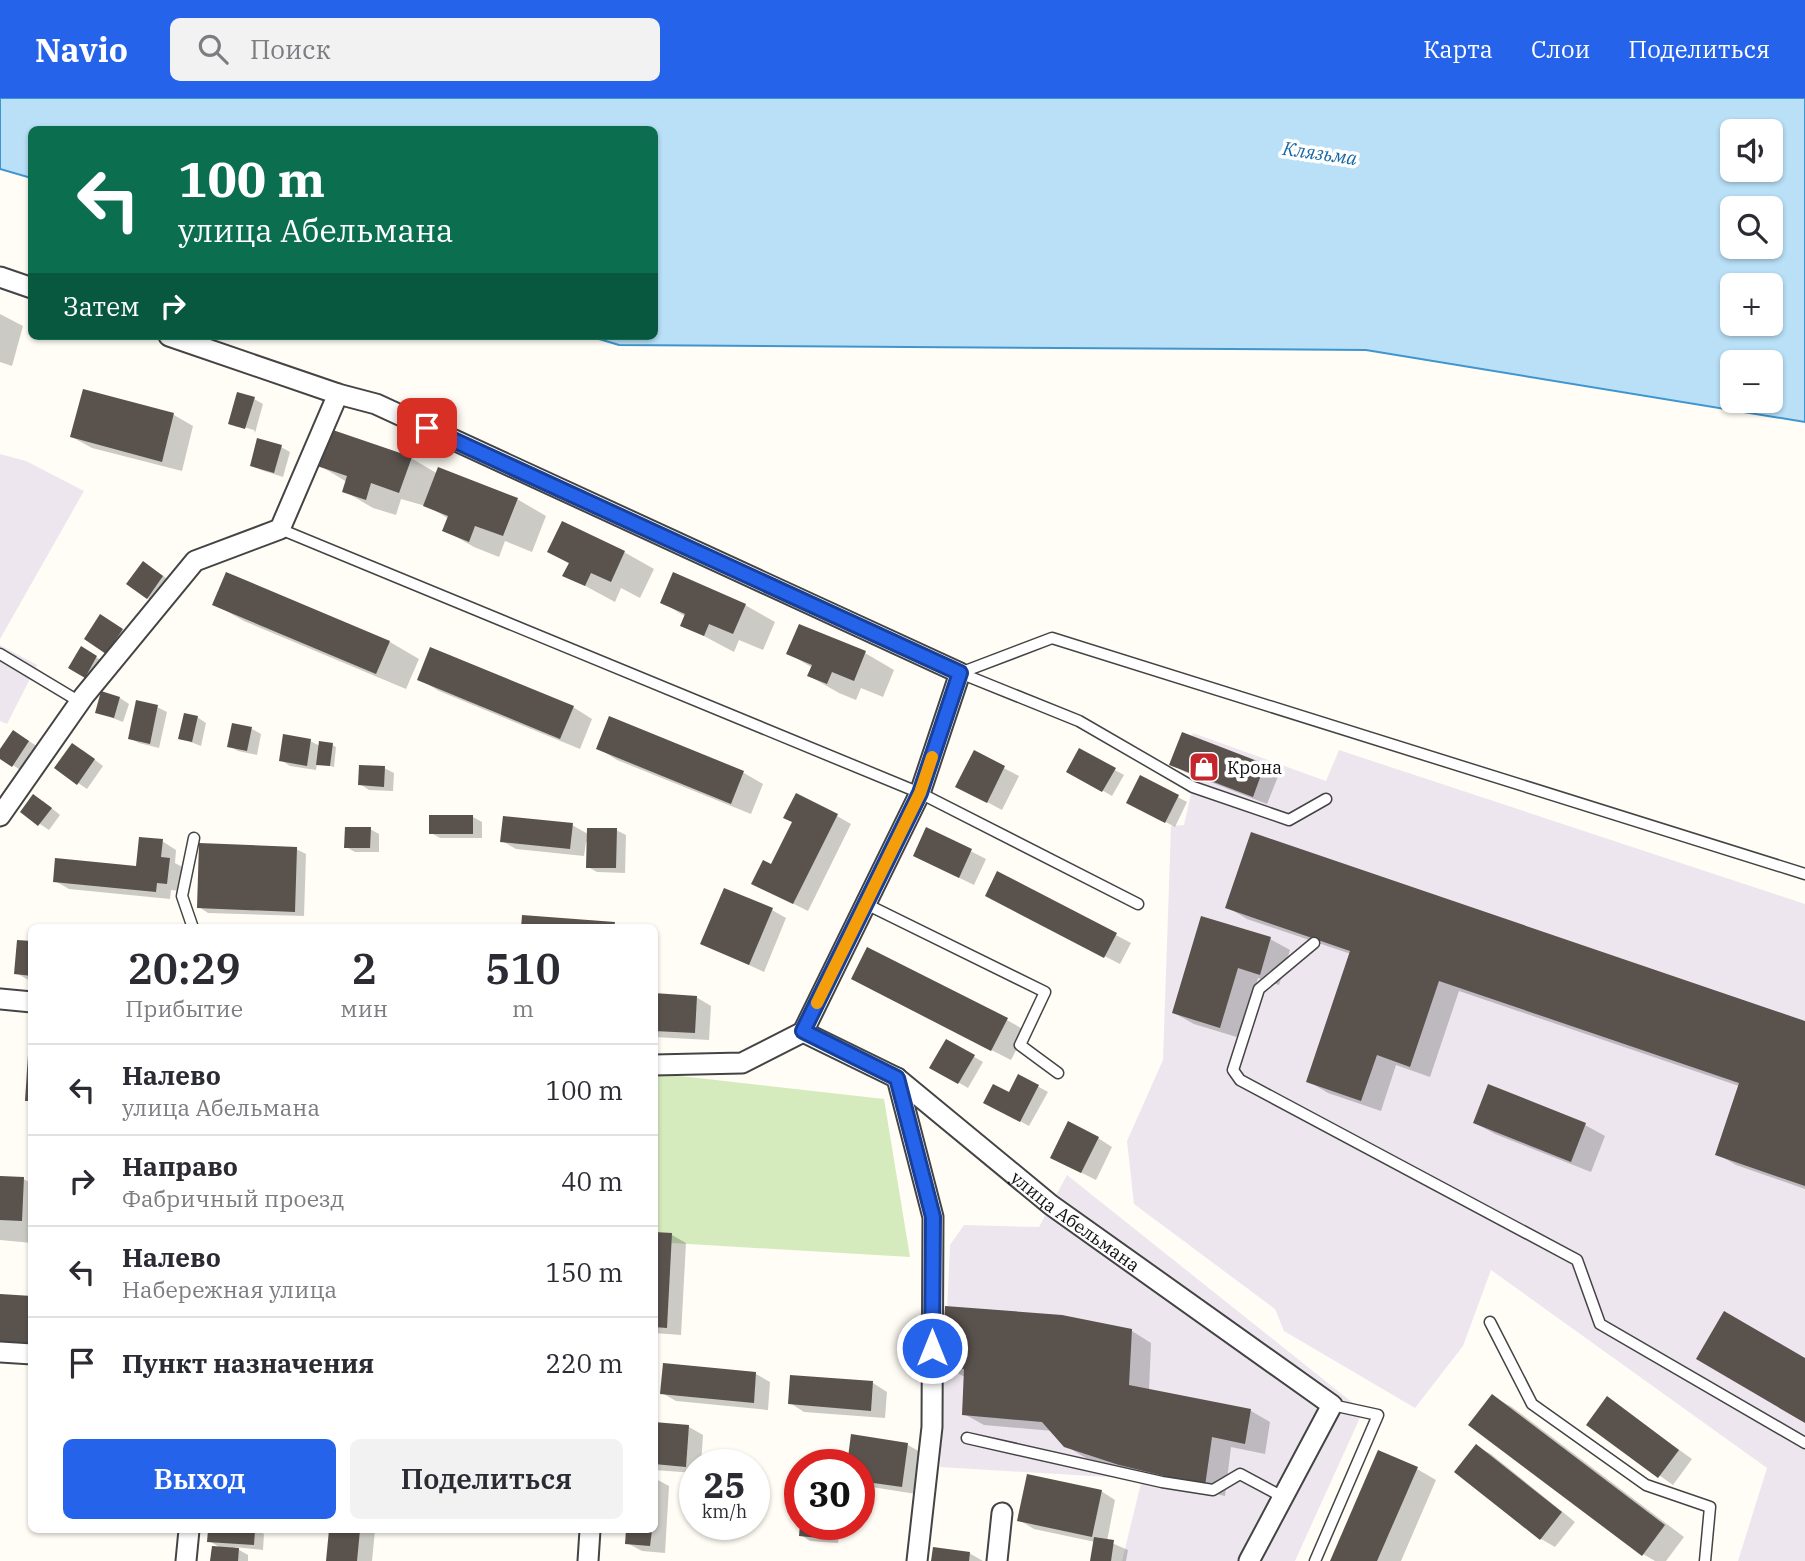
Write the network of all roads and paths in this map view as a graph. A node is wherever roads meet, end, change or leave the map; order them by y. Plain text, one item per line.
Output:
1 (0, 277) edge
2 (28, 287) edge
3 (181, 340) edge
4 (338, 394) junction
5 (280, 529) junction
6 (0, 654) edge
7 (960, 673) junction
8 (80, 702) junction
9 (920, 793) junction
10 (1326, 799) dead end
11 (0, 816) edge
12 (194, 838) dead end
13 (1805, 874) edge
14 (866, 904) junction
15 (1138, 904) dead end
16 (192, 924) edge
17 (1314, 943) dead end
18 (0, 999) edge
19 (28, 1002) edge
20 (803, 1031) junction
21 (658, 1065) edge
22 (1058, 1073) dead end
23 (897, 1078) junction
24 (1490, 1322) dead end
25 (0, 1352) edge
26 (28, 1354) edge
27 (1332, 1405) junction
28 (967, 1438) dead end
29 (1805, 1443) edge
30 (1283, 1497) junction
31 (1002, 1513) dead end
32 (190, 1533) edge
33 (590, 1533) edge
34 (186, 1561) edge
35 (587, 1561) edge
36 (916, 1561) edge
37 (997, 1561) edge
38 (1249, 1561) edge
39 (1315, 1561) edge
40 (1705, 1561) edge

1 - 2 street
3 - 4 street
4 - 5 street
4 - 7 street
5 - 8 street
5 - 9 lane
6 - 8 lane
7 - 9 street
7 - 10 lane
7 - 13 lane
8 - 11 street
9 - 14 street
9 - 15 lane
12 - 16 lane
14 - 20 street
14 - 22 lane
17 - 29 lane
18 - 19 street
20 - 21 street
20 - 23 street, улица Абельмана
23 - 27 street, улица Абельмана
23 - 36 street
24 - 40 lane
25 - 26 street
27 - 30 street
27 - 39 lane
28 - 30 lane
30 - 38 street
31 - 37 street
32 - 34 street
33 - 35 street

